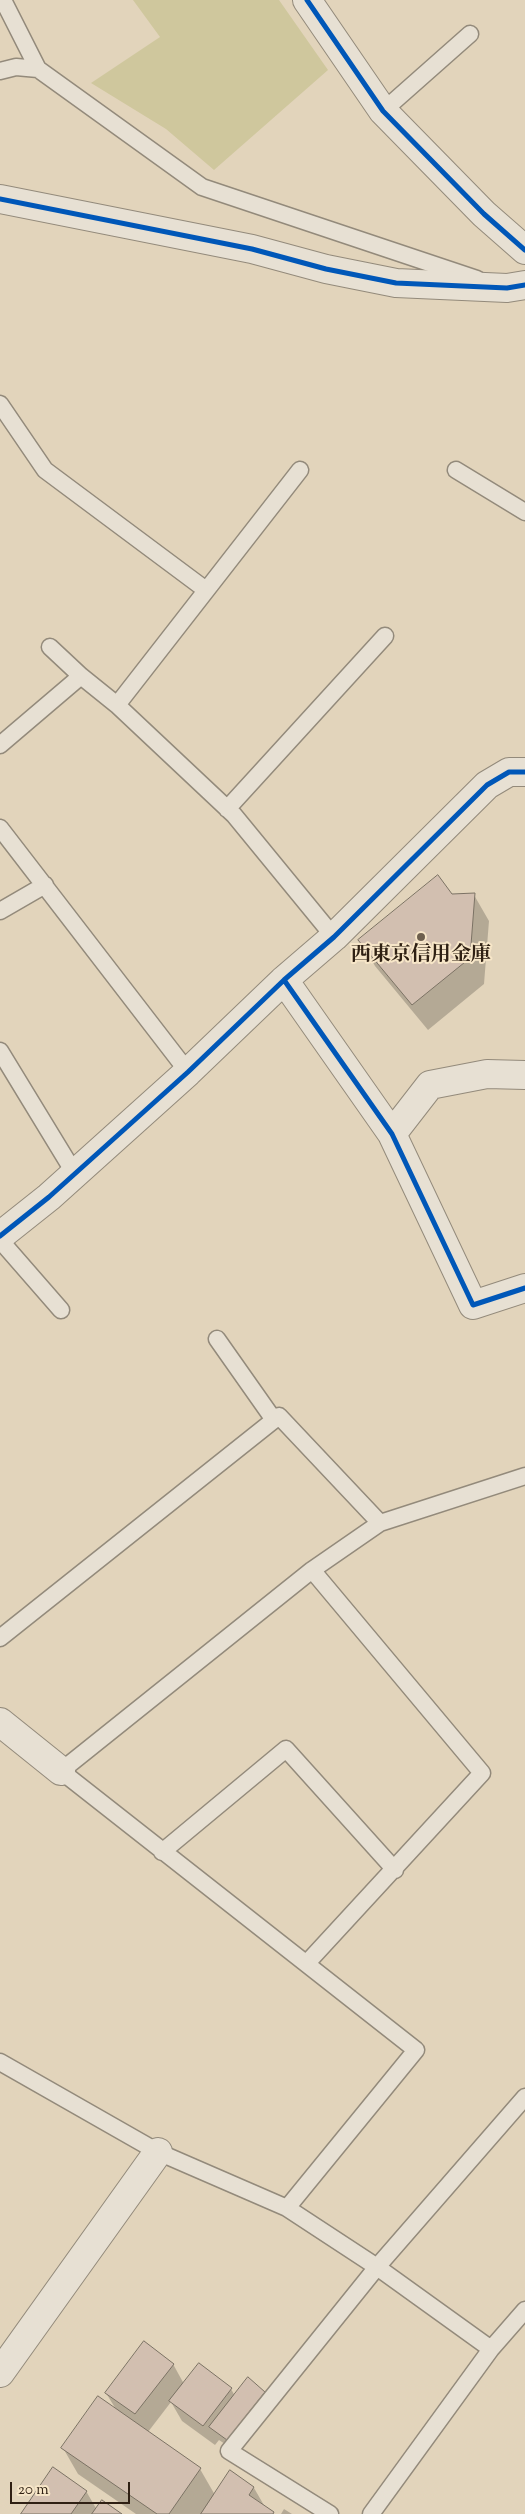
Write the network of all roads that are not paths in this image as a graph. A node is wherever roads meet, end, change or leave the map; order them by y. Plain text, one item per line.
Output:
1 (3, 0) edge
2 (307, 0) edge
3 (470, 34) dead end
4 (38, 68) junction
5 (0, 70) edge
6 (384, 111) junction
7 (0, 199) edge
8 (525, 250) edge
9 (516, 287) edge
10 (0, 404) edge
11 (300, 470) dead end
12 (456, 470) dead end
13 (525, 512) edge
14 (206, 590) junction
15 (385, 636) dead end
16 (50, 647) dead end
17 (81, 676) junction
18 (117, 705) junction
19 (0, 744) edge
20 (525, 772) edge
21 (226, 809) junction
22 (0, 828) edge
23 (44, 885) junction
24 (0, 911) edge
25 (334, 936) junction
26 (284, 980) junction
27 (0, 1051) edge
28 (188, 1072) junction
29 (525, 1075) edge
30 (392, 1134) junction
31 (75, 1174) junction
32 (0, 1236) edge
33 (0, 1240) edge
34 (525, 1288) edge
35 (61, 1310) dead end
36 (217, 1340) dead end
37 (274, 1420) junction
38 (525, 1476) edge
39 (380, 1523) junction
40 (312, 1570) junction
41 (0, 1638) edge
42 (0, 1722) edge
43 (61, 1771) junction
44 (162, 1852) junction
45 (395, 1870) junction
46 (307, 1963) junction
47 (0, 2062) edge
48 (525, 2097) edge
49 (158, 2152) junction
50 (288, 2208) junction
51 (377, 2267) junction
52 (525, 2310) edge
53 (491, 2349) junction
54 (0, 2373) edge
55 (330, 2514) edge
56 (371, 2514) edge

1 - 4 lane
2 - 6 street
3 - 6 lane
4 - 5 lane
4 - 9 lane
6 - 8 street
7 - 9 street
10 - 14 lane
11 - 14 lane
12 - 13 lane
14 - 18 lane
15 - 21 lane
16 - 17 lane
17 - 18 lane
17 - 19 lane
18 - 21 lane
20 - 25 street
21 - 25 lane
22 - 23 lane
23 - 24 lane
23 - 28 lane
25 - 26 street
26 - 28 street
26 - 30 street
27 - 31 lane
28 - 31 street
29 - 30 street
30 - 34 street
31 - 32 street
33 - 35 lane
36 - 37 lane
37 - 39 lane
37 - 41 lane
38 - 39 lane
39 - 40 lane
40 - 43 lane
40 - 45 lane
42 - 43 street
43 - 44 lane
44 - 45 lane
44 - 46 lane
45 - 46 lane
46 - 50 lane
47 - 49 lane
48 - 51 lane
49 - 50 lane
49 - 54 street
50 - 51 lane
51 - 53 lane
51 - 55 lane
52 - 53 lane
53 - 56 lane

